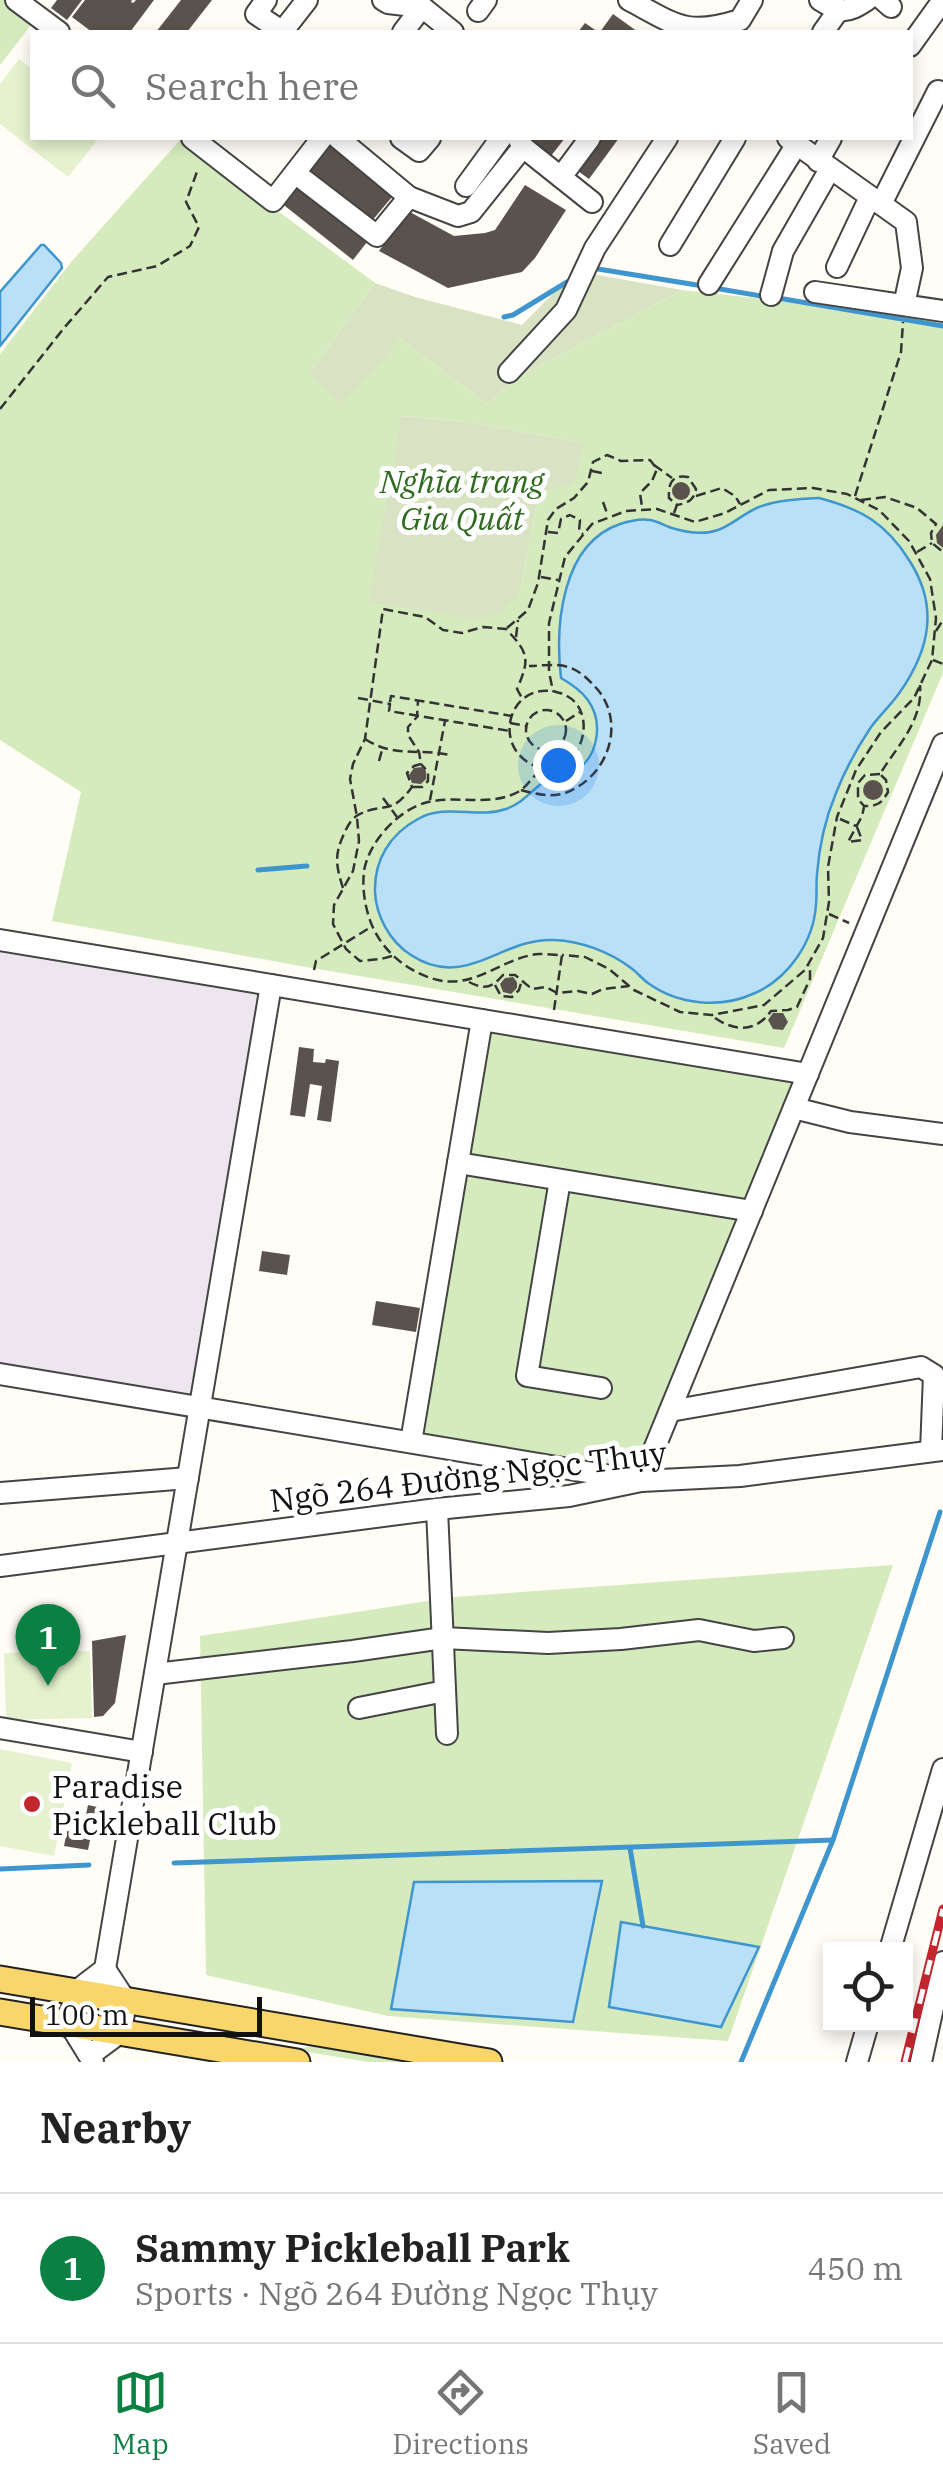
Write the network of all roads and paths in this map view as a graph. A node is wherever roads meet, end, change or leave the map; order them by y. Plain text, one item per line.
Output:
1 (16, 0) edge
2 (237, 0) edge
3 (307, 0) edge
4 (384, 0) edge
5 (629, 0) edge
6 (752, 0) edge
7 (867, 0) edge
8 (942, 0) edge
9 (829, 6) edge
10 (261, 7) edge
11 (422, 7) junction
12 (659, 25) edge
13 (736, 26) edge
14 (55, 30) edge
15 (280, 30) edge
16 (284, 30) edge
17 (405, 30) edge
18 (451, 30) edge
19 (913, 42) edge
20 (938, 91) dead end
21 (913, 126) edge
22 (320, 140) edge
23 (340, 140) edge
24 (404, 140) edge
25 (428, 140) edge
26 (500, 140) edge
27 (589, 140) edge
28 (666, 140) edge
29 (735, 140) edge
30 (830, 140) edge
31 (792, 141) edge
32 (201, 142) edge
33 (520, 142) edge
34 (901, 143) edge
35 (824, 165) junction
36 (561, 177) junction
37 (304, 180) dead end
38 (466, 186) dead end
39 (410, 198) junction
40 (875, 200) junction
41 (592, 202) dead end
42 (670, 245) dead end
43 (837, 267) dead end
44 (709, 284) dead end
45 (815, 292) dead end
46 (771, 295) dead end
47 (943, 311) edge
48 (904, 315) junction
49 (509, 372) dead end
50 (0, 409) edge
51 (653, 464) junction
52 (591, 471) junction
53 (606, 474) dead end
54 (673, 478) junction
55 (694, 496) junction
56 (854, 498) junction
57 (860, 501) junction
58 (603, 502) dead end
59 (741, 504) junction
60 (677, 505) junction
61 (643, 510) junction
62 (673, 514) junction
63 (608, 518) junction
64 (943, 521) edge
65 (936, 524) junction
66 (546, 532) junction
67 (583, 534) junction
68 (932, 543) junction
69 (916, 552) junction
70 (943, 552) edge
71 (540, 576) junction
72 (559, 580) junction
73 (518, 618) junction
74 (943, 620) edge
75 (506, 628) junction
76 (934, 633) junction
77 (516, 639) junction
78 (932, 660) junction
79 (943, 664) edge
80 (527, 666) junction
81 (549, 666) junction
82 (920, 684) junction
83 (553, 692) junction
84 (358, 698) dead end
85 (370, 700) junction
86 (523, 700) junction
87 (418, 702) junction
88 (390, 704) junction
89 (580, 712) junction
90 (512, 716) junction
91 (417, 717) junction
92 (445, 721) junction
93 (565, 721) junction
94 (508, 723) junction
95 (526, 726) junction
96 (510, 731) junction
97 (364, 739) junction
98 (943, 744) edge
99 (382, 749) junction
100 (418, 752) junction
101 (439, 753) junction
102 (450, 755) dead end
103 (379, 760) dead end
104 (421, 764) junction
105 (542, 769) junction
106 (880, 774) junction
107 (851, 780) junction
108 (858, 783) junction
109 (412, 787) junction
110 (521, 790) junction
111 (383, 798) dead end
112 (430, 802) junction
113 (389, 806) junction
114 (864, 806) junction
115 (357, 816) junction
116 (398, 818) junction
117 (838, 818) junction
118 (344, 889) junction
119 (827, 913) junction
120 (850, 924) dead end
121 (372, 926) junction
122 (0, 940) edge
123 (343, 943) junction
124 (394, 956) junction
125 (562, 956) junction
126 (810, 963) junction
127 (314, 970) dead end
128 (467, 981) junction
129 (521, 982) junction
130 (496, 984) junction
131 (272, 985) junction
132 (630, 986) junction
133 (557, 993) junction
134 (554, 1010) dead end
135 (712, 1015) junction
136 (482, 1020) junction
137 (808, 1074) junction
138 (794, 1108) junction
139 (943, 1134) edge
140 (458, 1164) junction
141 (560, 1180) junction
142 (752, 1211) junction
143 (0, 1374) edge
144 (602, 1388) dead end
145 (200, 1407) junction
146 (670, 1411) junction
147 (411, 1442) junction
148 (937, 1450) edge
149 (188, 1478) junction
150 (642, 1481) junction
151 (0, 1494) edge
152 (437, 1509) junction
153 (177, 1543) junction
154 (0, 1566) edge
155 (442, 1638) junction
156 (783, 1638) dead end
157 (155, 1674) junction
158 (445, 1692) junction
159 (359, 1708) dead end
160 (0, 1728) edge
161 (447, 1734) dead end
162 (142, 1752) junction
163 (943, 1768) edge
164 (892, 1942) edge
165 (943, 1962) edge
166 (105, 1970) junction
167 (0, 1980) edge
168 (74, 1992) junction
169 (126, 2001) junction
170 (0, 2012) edge
171 (937, 2021) edge
172 (69, 2024) junction
173 (121, 2032) junction
174 (866, 2032) edge
175 (91, 2059) edge
176 (298, 2062) edge
177 (490, 2062) edge
178 (857, 2062) edge
179 (920, 2062) edge

1 - 14 street
2 - 10 street
3 - 16 street
4 - 11 street
5 - 12 street
6 - 13 street
7 - 9 street
8 - 19 street
10 - 15 street
11 - 17 street
11 - 18 street
12 - 13 street
20 - 21 street
22 - 32 street
23 - 39 street
24 - 25 street
26 - 38 street
27 - 36 street
28 - 49 street
29 - 42 street
30 - 35 street
31 - 35 street
31 - 44 street
32 - 50 path
33 - 36 street
33 - 39 street
34 - 40 street
35 - 40 street
35 - 46 street
36 - 41 street
37 - 39 street
40 - 43 street
40 - 48 street
45 - 48 street
47 - 48 street
48 - 56 path
51 - 52 path
51 - 54 path
51 - 61 path
52 - 53 path
52 - 66 path
54 - 55 path
54 - 60 path
55 - 59 path
55 - 60 path
56 - 57 path
56 - 59 path
57 - 65 path
57 - 69 path
58 - 63 path
59 - 62 path
60 - 62 path
61 - 62 path
61 - 63 path
63 - 67 path
64 - 65 path
65 - 68 path
66 - 67 path
66 - 71 path
67 - 72 path
68 - 69 path
68 - 70 path
69 - 76 path
71 - 72 path
71 - 73 path
72 - 81 path
73 - 75 path
73 - 77 path
74 - 76 path
75 - 77 path
75 - 85 path
76 - 78 path
77 - 80 path
78 - 79 path
78 - 82 path
80 - 81 path
80 - 86 path
81 - 83 path
81 - 110 path
82 - 106 path
82 - 107 path
83 - 86 path
83 - 89 path
84 - 85 path
85 - 88 path
85 - 97 path
86 - 90 path
87 - 88 path
87 - 90 path
87 - 91 path
88 - 91 path
89 - 93 path
89 - 105 path
90 - 94 path
91 - 92 path
91 - 100 path
92 - 96 path
92 - 101 path
93 - 95 path
93 - 95 path
94 - 95 path
94 - 96 path
96 - 105 path
97 - 99 path
97 - 115 path
98 - 137 street
99 - 100 path
99 - 103 path
100 - 101 path
100 - 104 path
101 - 102 path
101 - 112 path
104 - 109 path
104 - 109 path
105 - 110 path
106 - 108 path
106 - 114 path
107 - 108 path
107 - 117 path
108 - 114 path
109 - 113 path
110 - 112 path
111 - 113 path
112 - 116 path
113 - 115 path
113 - 116 path
114 - 117 path
115 - 118 path
115 - 118 path
116 - 121 path
117 - 119 path
118 - 123 path
119 - 120 path
119 - 126 path
121 - 123 path
121 - 124 path
122 - 131 street
123 - 124 path
123 - 127 path
124 - 128 path
125 - 128 path
125 - 132 path
125 - 133 path
126 - 135 path
126 - 135 path
128 - 130 path
129 - 130 path
129 - 130 path
129 - 133 path
131 - 136 street
131 - 145 street
132 - 133 path
132 - 135 path
133 - 134 path
136 - 137 street
136 - 140 street
137 - 138 street
138 - 139 street
138 - 142 street
140 - 141 street
140 - 147 street
141 - 142 street
141 - 144 street
142 - 146 street
143 - 145 street
145 - 147 street
145 - 149 street
146 - 148 street
146 - 150 street
147 - 150 street
148 - 150 street, Ngõ 264 Đường Ngọc Thụy
149 - 151 street
149 - 153 street
150 - 152 street, Ngõ 264 Đường Ngọc Thụy
152 - 153 street, Ngõ 264 Đường Ngọc Thụy
152 - 155 street
153 - 154 street, Ngõ 264 Đường Ngọc Thụy
153 - 157 street
155 - 156 street
155 - 157 street
155 - 158 street
157 - 162 street
158 - 159 street
158 - 161 street
160 - 162 street
162 - 166 street
163 - 164 street
165 - 171 street
166 - 168 street
166 - 169 street
167 - 168 main road
168 - 169 main road
168 - 172 street
169 - 173 street
169 - 177 main road
170 - 172 main road
171 - 179 street
172 - 173 main road
172 - 175 street
173 - 175 street
173 - 176 main road
174 - 178 street

